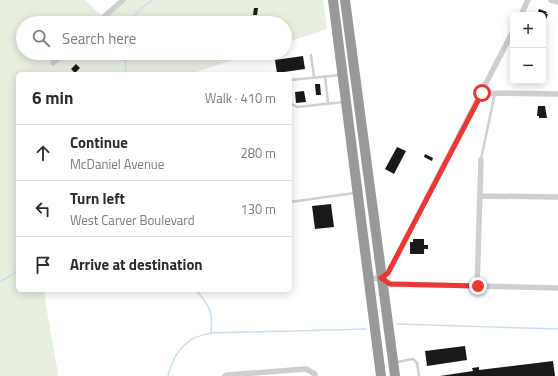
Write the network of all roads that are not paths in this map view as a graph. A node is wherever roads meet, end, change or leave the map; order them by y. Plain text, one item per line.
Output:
1 (123, 0) edge
2 (333, 0) edge
3 (345, 0) edge
4 (528, 0) edge
5 (551, 0) edge
6 (558, 2) edge
7 (522, 12) edge
8 (105, 16) edge
9 (510, 37) edge
10 (311, 56) dead end
11 (56, 60) edge
12 (53, 63) dead end
13 (343, 74) junction
14 (325, 76) junction
15 (314, 77) junction
16 (292, 80) edge
17 (482, 93) junction
18 (495, 93) junction
19 (558, 94) edge
20 (358, 100) junction
21 (346, 102) junction
22 (292, 104) edge
23 (328, 104) junction
24 (481, 160) joint
25 (358, 193) junction
26 (480, 196) junction
27 (558, 198) edge
28 (292, 202) edge
29 (381, 278) junction
30 (369, 279) junction
31 (478, 286) junction
32 (558, 288) edge
33 (394, 362) junction
34 (315, 375) edge
35 (225, 376) edge
36 (381, 376) edge
37 (395, 376) edge
38 (419, 376) edge

1 - 8 street
2 - 13 highway
3 - 20 highway
4 - 7 street
5 - 6 street
9 - 17 street
10 - 15 lane
11 - 12 street
13 - 14 lane
13 - 21 highway
14 - 15 lane
14 - 23 lane
15 - 16 lane
17 - 18 street
17 - 29 street
18 - 19 street
18 - 24 lane
20 - 21 lane
20 - 29 highway
21 - 23 lane
21 - 25 highway
22 - 23 lane
24 - 26 street
25 - 28 lane
25 - 30 highway
26 - 27 street
26 - 31 street
29 - 30 street
29 - 31 street
29 - 33 highway
30 - 36 highway
31 - 32 street
33 - 37 highway
33 - 38 lane
34 - 35 street

